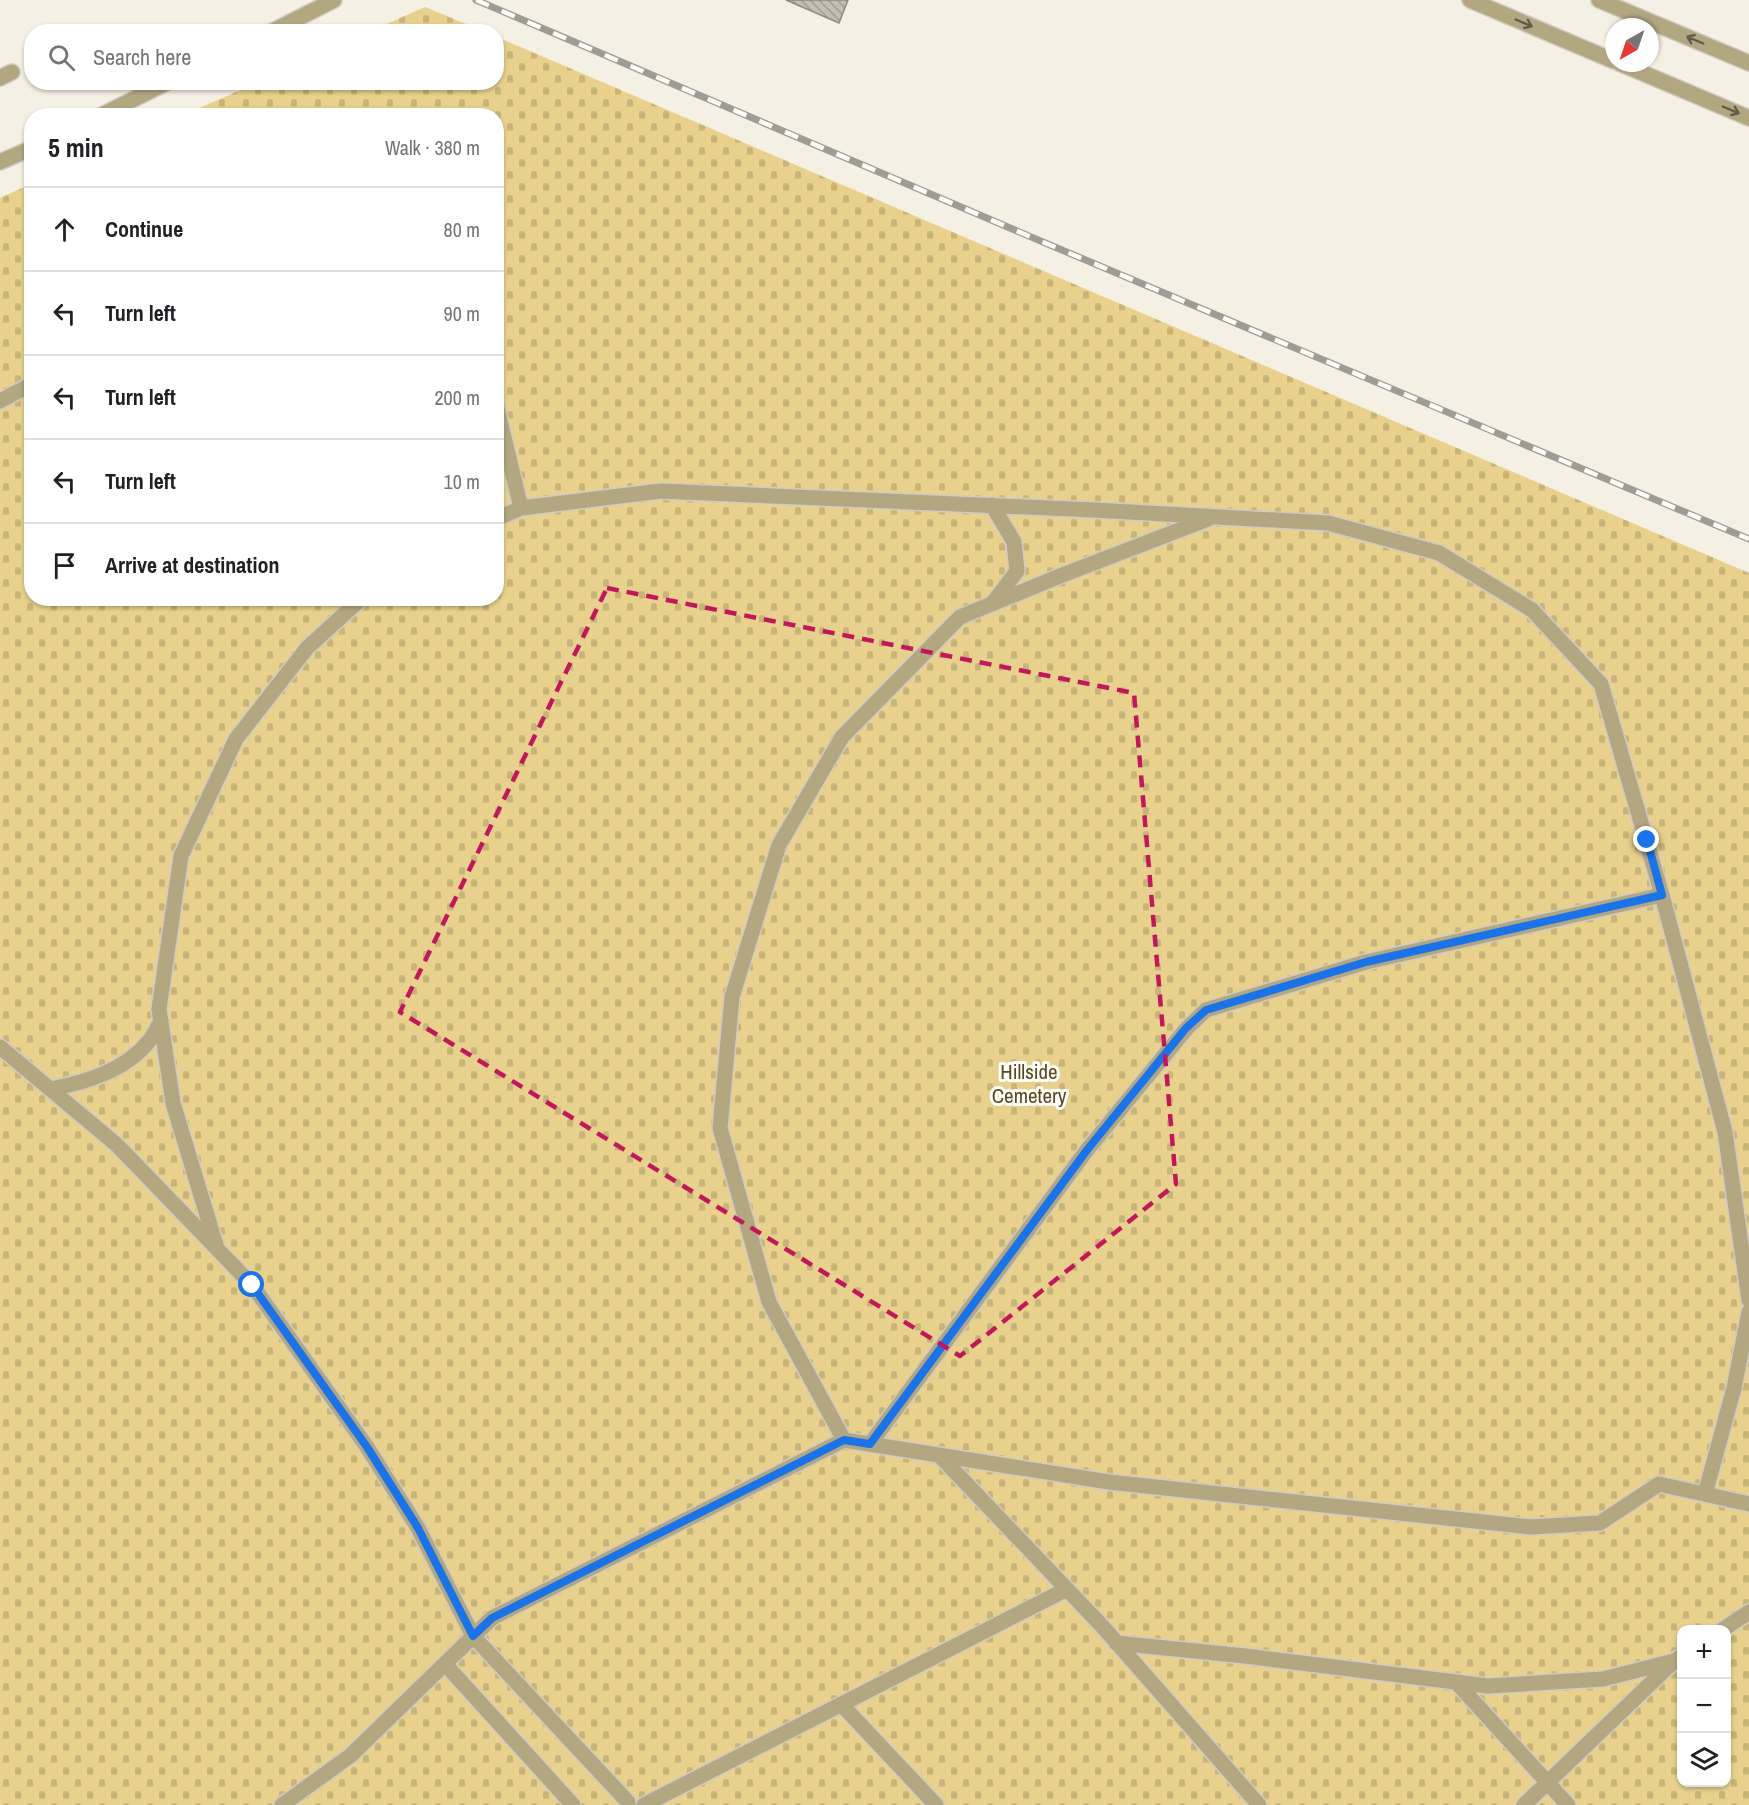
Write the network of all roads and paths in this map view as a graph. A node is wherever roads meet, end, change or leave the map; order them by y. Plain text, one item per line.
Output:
1 (334, 0) edge
2 (1470, 0) edge
3 (1599, 0) edge
4 (287, 24) edge
5 (1605, 57) edge
6 (1749, 63) edge
7 (1640, 72) edge
8 (152, 90) edge
9 (116, 108) edge
10 (1749, 118) edge
11 (24, 152) edge
12 (0, 162) edge
13 (24, 388) edge
14 (0, 401) edge
15 (504, 437) edge
16 (992, 506) junction
17 (521, 508) junction
18 (504, 515) edge
19 (1214, 516) junction
20 (992, 604) junction
21 (353, 606) edge
22 (1662, 895) junction
23 (161, 1021) junction
24 (4, 1052) edge
25 (51, 1089) junction
26 (218, 1250) junction
27 (1749, 1300) edge
28 (1749, 1311) edge
29 (844, 1440) junction
30 (870, 1444) junction
31 (940, 1456) junction
32 (1705, 1494) junction
33 (1749, 1504) edge
34 (1067, 1590) junction
35 (1749, 1612) edge
36 (1728, 1625) edge
37 (473, 1636) junction
38 (1116, 1643) junction
39 (1677, 1659) edge
40 (1677, 1660) edge
41 (445, 1664) junction
42 (1456, 1682) junction
43 (841, 1704) junction
44 (1547, 1782) junction
45 (282, 1805) edge
46 (573, 1805) edge
47 (628, 1805) edge
48 (644, 1805) edge
49 (936, 1805) edge
50 (1259, 1805) edge
51 (1524, 1805) edge
52 (1568, 1805) edge

1 - 4 street
2 -> 5 street
6 -> 3 street
7 -> 10 street
8 - 9 street
11 - 12 street
13 - 14 street
15 - 17 street
16 - 17 street
16 - 19 street
16 - 20 street
17 - 18 street
19 - 20 street
19 - 22 street
20 - 29 street
21 - 23 street
22 - 27 street
22 - 30 street
23 - 25 street
23 - 26 street
24 - 25 street
25 - 26 street
26 - 37 street
28 - 32 street
29 - 30 street
29 - 37 street
30 - 31 street
31 - 32 street
31 - 34 street
32 - 33 street
34 - 38 street
34 - 43 street
35 - 36 street
37 - 41 street
37 - 47 street
38 - 42 street
38 - 50 street
39 - 42 street
40 - 44 street
41 - 45 street
41 - 46 street
42 - 44 street
43 - 48 street
43 - 49 street
44 - 51 street
44 - 52 street

